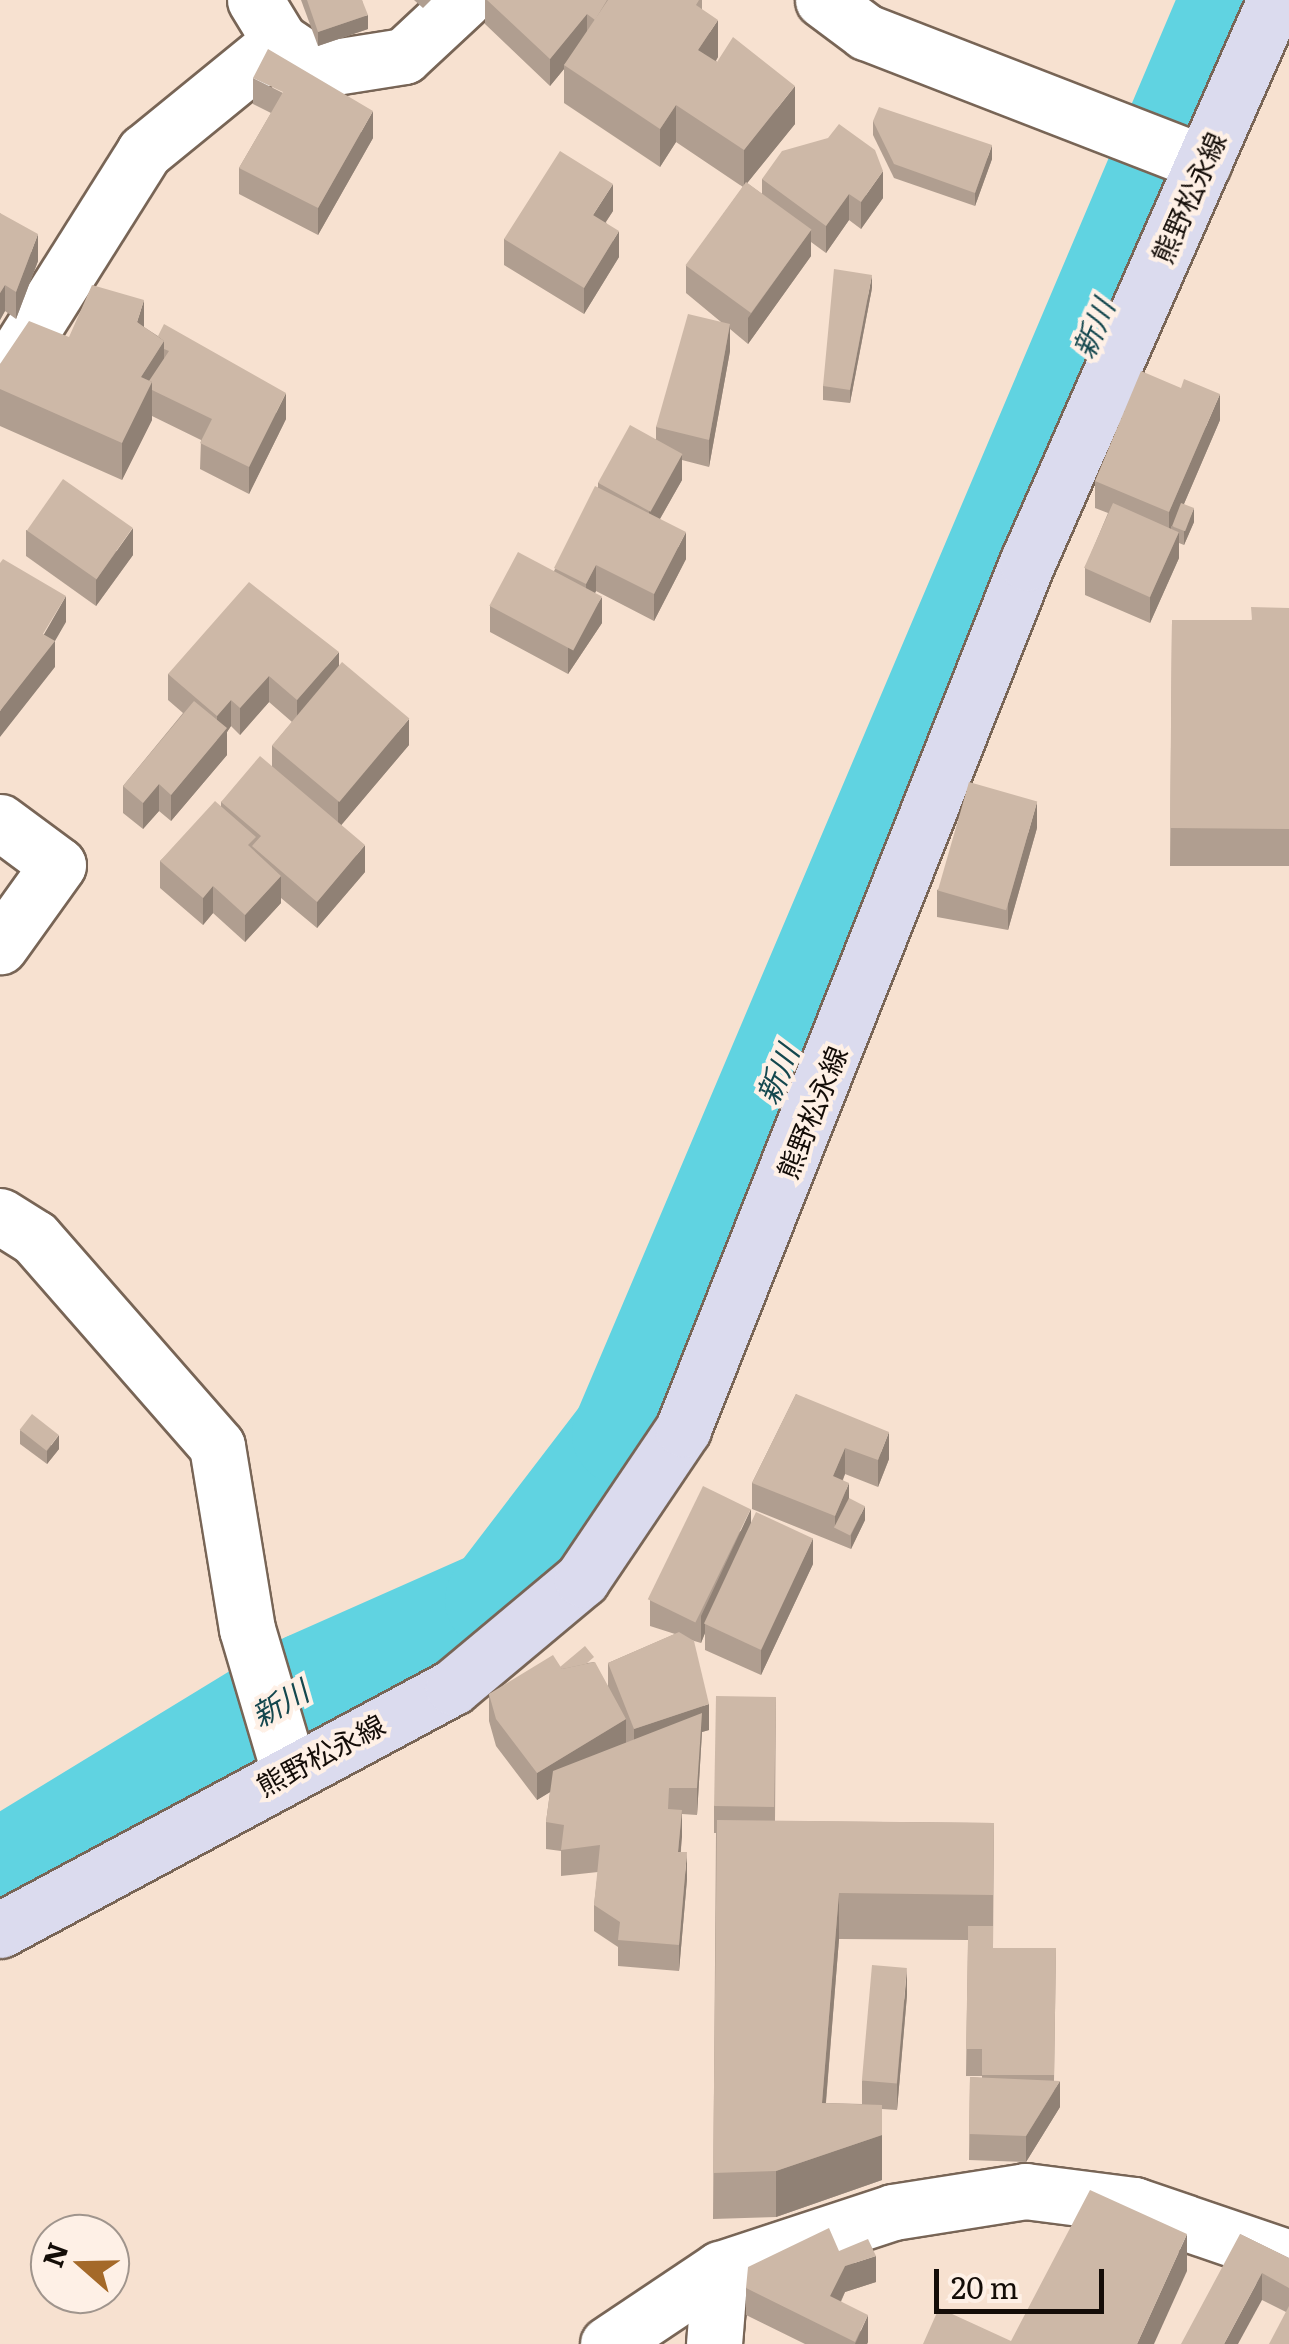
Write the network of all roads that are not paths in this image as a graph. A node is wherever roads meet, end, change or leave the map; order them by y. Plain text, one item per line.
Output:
1 (464, 0) edge
2 (823, 0) edge
3 (1274, 0) edge
4 (268, 21) edge
5 (1203, 163) junction
6 (0, 381) edge
7 (0, 822) edge
8 (0, 946) edge
9 (0, 1216) edge
10 (288, 1768) junction
11 (0, 1930) edge
12 (1289, 2258) edge
13 (720, 2269) junction
14 (608, 2344) edge
15 (714, 2344) edge

1 - 4 street
2 - 5 street
3 - 5 main road, 熊野松永線
4 - 6 street
5 - 10 main road, 熊野松永線
7 - 8 street
9 - 10 street
10 - 11 main road, 熊野松永線
12 - 13 street
13 - 14 street
13 - 15 street

